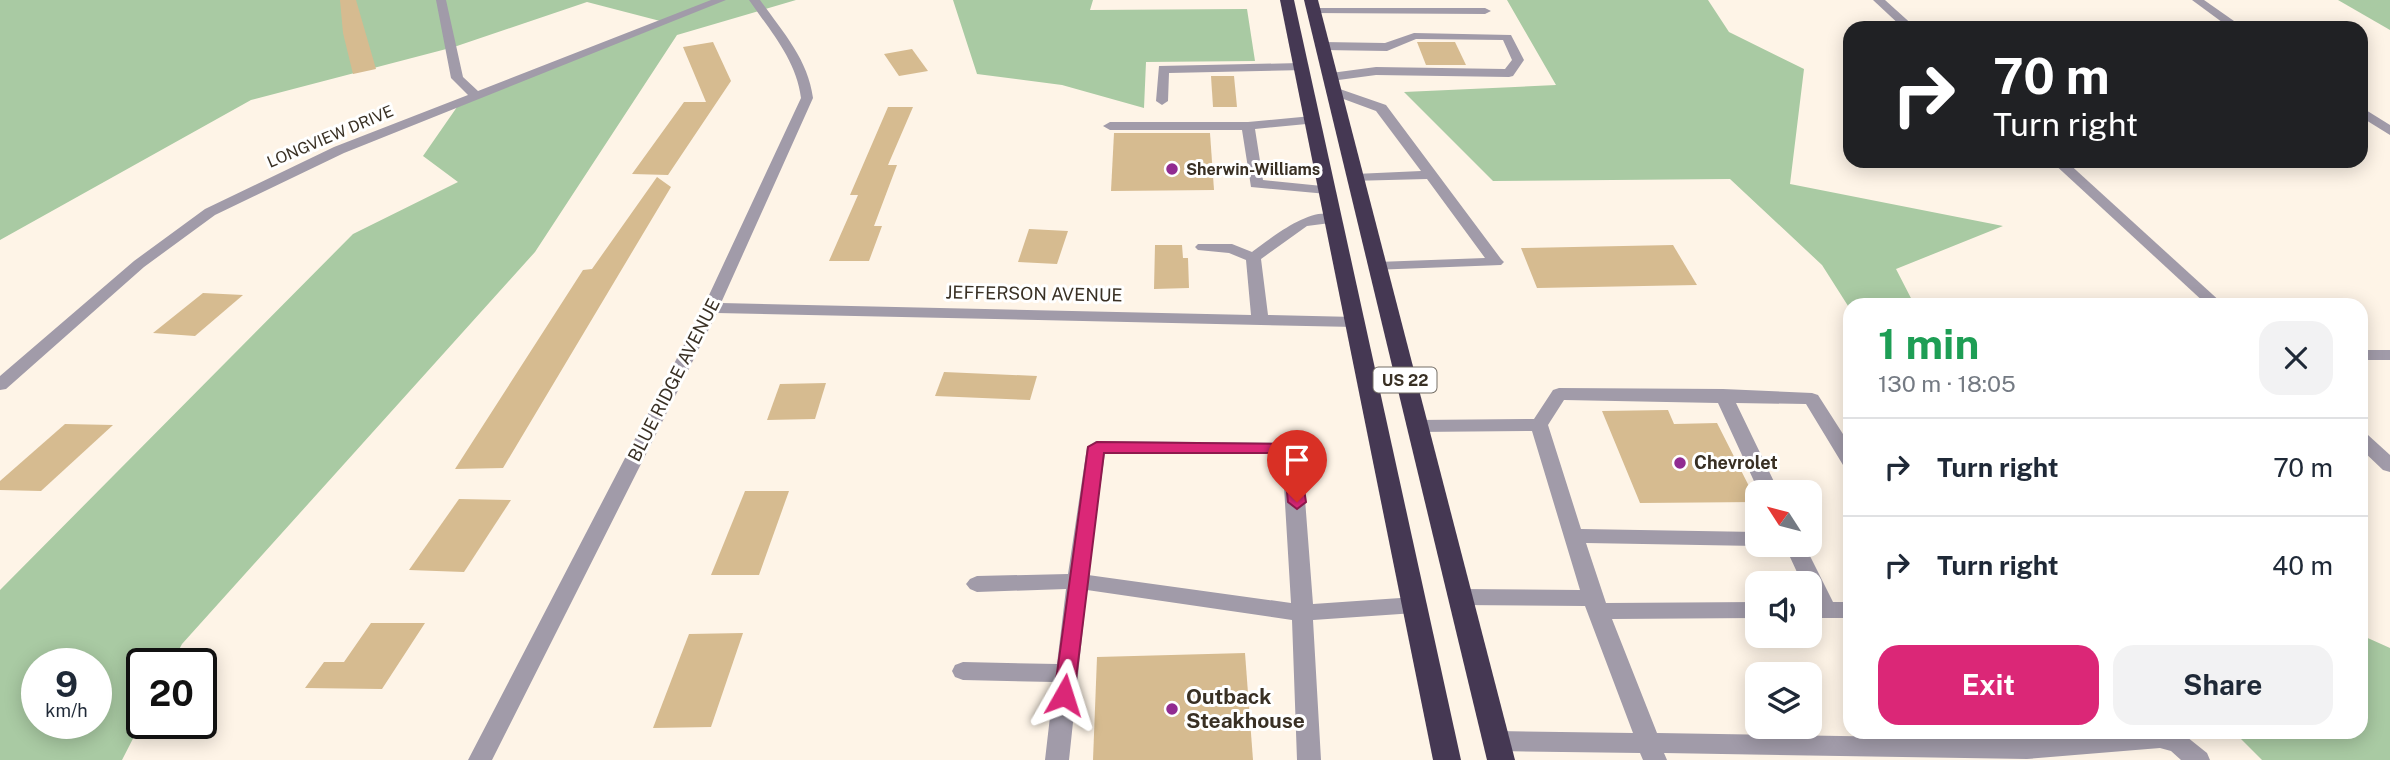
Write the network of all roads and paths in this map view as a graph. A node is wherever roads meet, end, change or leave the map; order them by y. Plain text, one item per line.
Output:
1 (441, 0) edge
2 (721, 0) edge
3 (754, 0) edge
4 (1287, 0) edge
5 (1878, 0) edge
6 (2197, 0) edge
7 (1313, 6) edge
8 (1485, 11) dead end
9 (1902, 21) edge
10 (2228, 21) edge
11 (1323, 46) junction
12 (1301, 67) junction
13 (1332, 84) junction
14 (475, 95) junction
15 (1162, 101) dead end
16 (2368, 116) edge
17 (1312, 120) junction
18 (1248, 125) junction
19 (1110, 127) dead end
20 (2390, 131) edge
21 (2066, 168) edge
22 (1433, 175) junction
23 (1355, 178) junction
24 (1327, 190) junction
25 (1333, 219) junction
26 (1203, 247) dead end
27 (1253, 258) junction
28 (1377, 268) junction
29 (2208, 298) edge
30 (711, 307) junction
31 (1260, 320) junction
32 (1355, 322) junction
33 (2368, 355) edge
34 (2390, 355) edge
35 (0, 386) edge
36 (1723, 395) junction
37 (1539, 425) junction
38 (1417, 426) junction
39 (2368, 446) edge
40 (1843, 449) edge
41 (2390, 466) edge
42 (1763, 480) edge
43 (1573, 536) junction
44 (1745, 539) edge
45 (1077, 581) junction
46 (977, 584) dead end
47 (1460, 597) junction
48 (1595, 604) junction
49 (1415, 606) junction
50 (1745, 610) edge
51 (1822, 610) edge
52 (1843, 610) edge
53 (1301, 613) junction
54 (963, 671) dead end
55 (1066, 673) junction
56 (2145, 739) edge
57 (2163, 739) edge
58 (2026, 747) edge
59 (1499, 751) edge
60 (1652, 751) edge
61 (1853, 753) edge
62 (480, 760) edge
63 (1057, 760) edge
64 (1309, 760) edge
65 (1447, 760) edge
66 (2198, 760) edge

1 - 14 street
2 - 14 street, LONGVIEW DRIVE
3 - 30 street, BLUE RIDGE AVENUE
4 - 12 highway, US 22
5 - 9 street
6 - 10 street
7 - 8 street
7 - 11 highway, US 22
11 - 13 highway, US 22
11 - 13 street
12 - 15 street
12 - 17 highway, US 22
13 - 22 street
13 - 23 highway, US 22
14 - 35 street, LONGVIEW DRIVE
16 - 20 street
17 - 18 street
17 - 24 highway, US 22
18 - 19 street
18 - 24 street
21 - 29 street
22 - 23 street
22 - 28 street
23 - 28 highway, US 22
24 - 25 highway, US 22
25 - 27 street
25 - 32 highway, US 22
26 - 27 street
27 - 31 street
28 - 38 highway, US 22
30 - 31 street, JEFFERSON AVENUE
30 - 62 street, BLUE RIDGE AVENUE
31 - 32 street, JEFFERSON AVENUE
32 - 49 highway, US 22
33 - 34 street
36 - 37 street
36 - 40 street
36 - 42 street
37 - 38 street
37 - 43 street
38 - 47 highway, US 22
39 - 41 street
43 - 44 street
43 - 48 street
45 - 46 street
45 - 53 street
45 - 53 street
45 - 55 street
47 - 48 street
47 - 59 highway, US 22
48 - 50 street
48 - 60 street
49 - 53 street
49 - 65 highway, US 22
51 - 52 street
53 - 64 street
54 - 55 street
55 - 63 street
56 - 58 street
57 - 66 street
58 - 61 street
59 - 60 street
60 - 61 street

